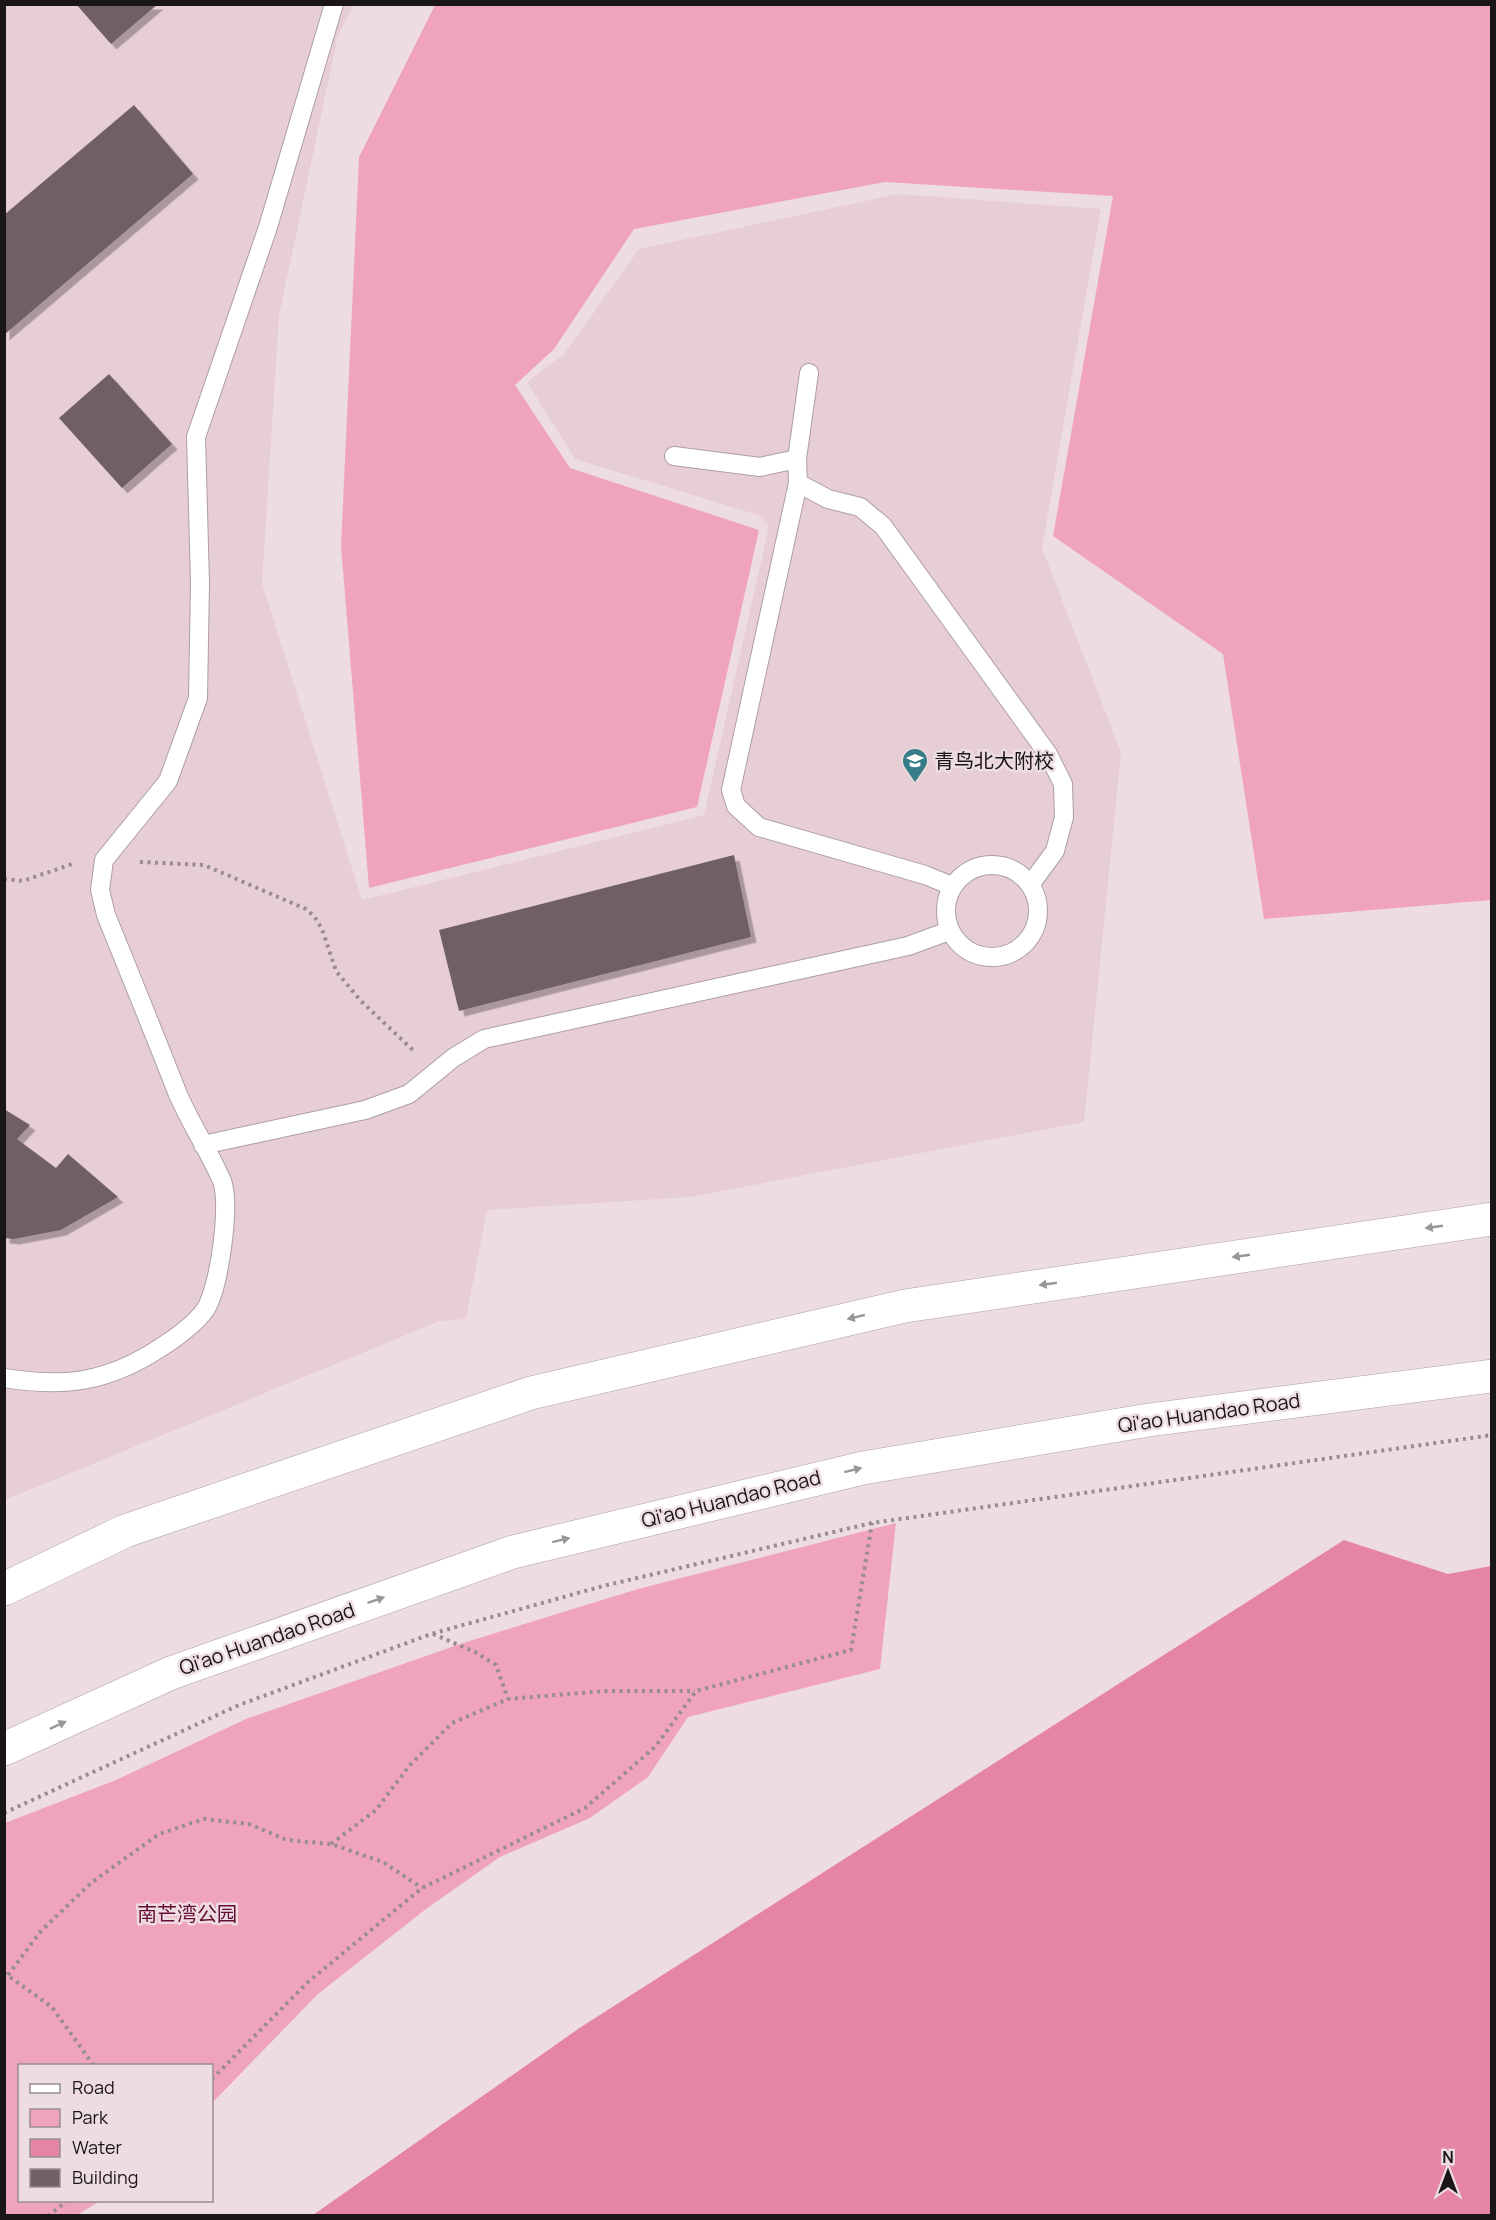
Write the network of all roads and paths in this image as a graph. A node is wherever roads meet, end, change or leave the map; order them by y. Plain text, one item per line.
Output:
1 (334, 4) edge
2 (809, 373) dead end
3 (674, 456) dead end
4 (797, 459) junction
5 (798, 483) junction
6 (104, 860) junction
7 (4, 879) edge
8 (1030, 885) junction
9 (952, 886) junction
10 (949, 931) junction
11 (428, 1076) junction
12 (203, 1145) junction
13 (1491, 1219) edge
14 (1491, 1376) edge
15 (4, 1378) edge
16 (1491, 1435) edge
17 (872, 1523) junction
18 (4, 1588) edge
19 (431, 1634) junction
20 (696, 1691) junction
21 (508, 1700) junction
22 (4, 1749) edge
23 (4, 1813) edge
24 (331, 1844) junction
25 (422, 1888) junction
26 (6, 1974) edge
27 (93, 2064) edge
28 (213, 2078) edge
29 (66, 2202) edge
30 (48, 2216) edge

1 - 6 lane
2 - 4 lane
3 - 4 lane
4 - 5 lane
5 - 8 lane
5 - 9 lane
6 - 7 path
6 - 11 path
6 - 12 lane
8 - 9 lane
8 - 10 lane
9 - 10 lane
10 - 11 lane
11 - 12 lane
12 - 15 lane
13 -> 18 main road
22 -> 14 main road, Qi'ao Huandao Road
16 - 17 path
17 - 19 path
17 - 20 path
19 - 21 path
19 - 23 path
20 - 21 path
20 - 25 path
21 - 24 path
24 - 25 path
24 - 26 path
25 - 28 path
26 - 27 path
29 - 30 path

